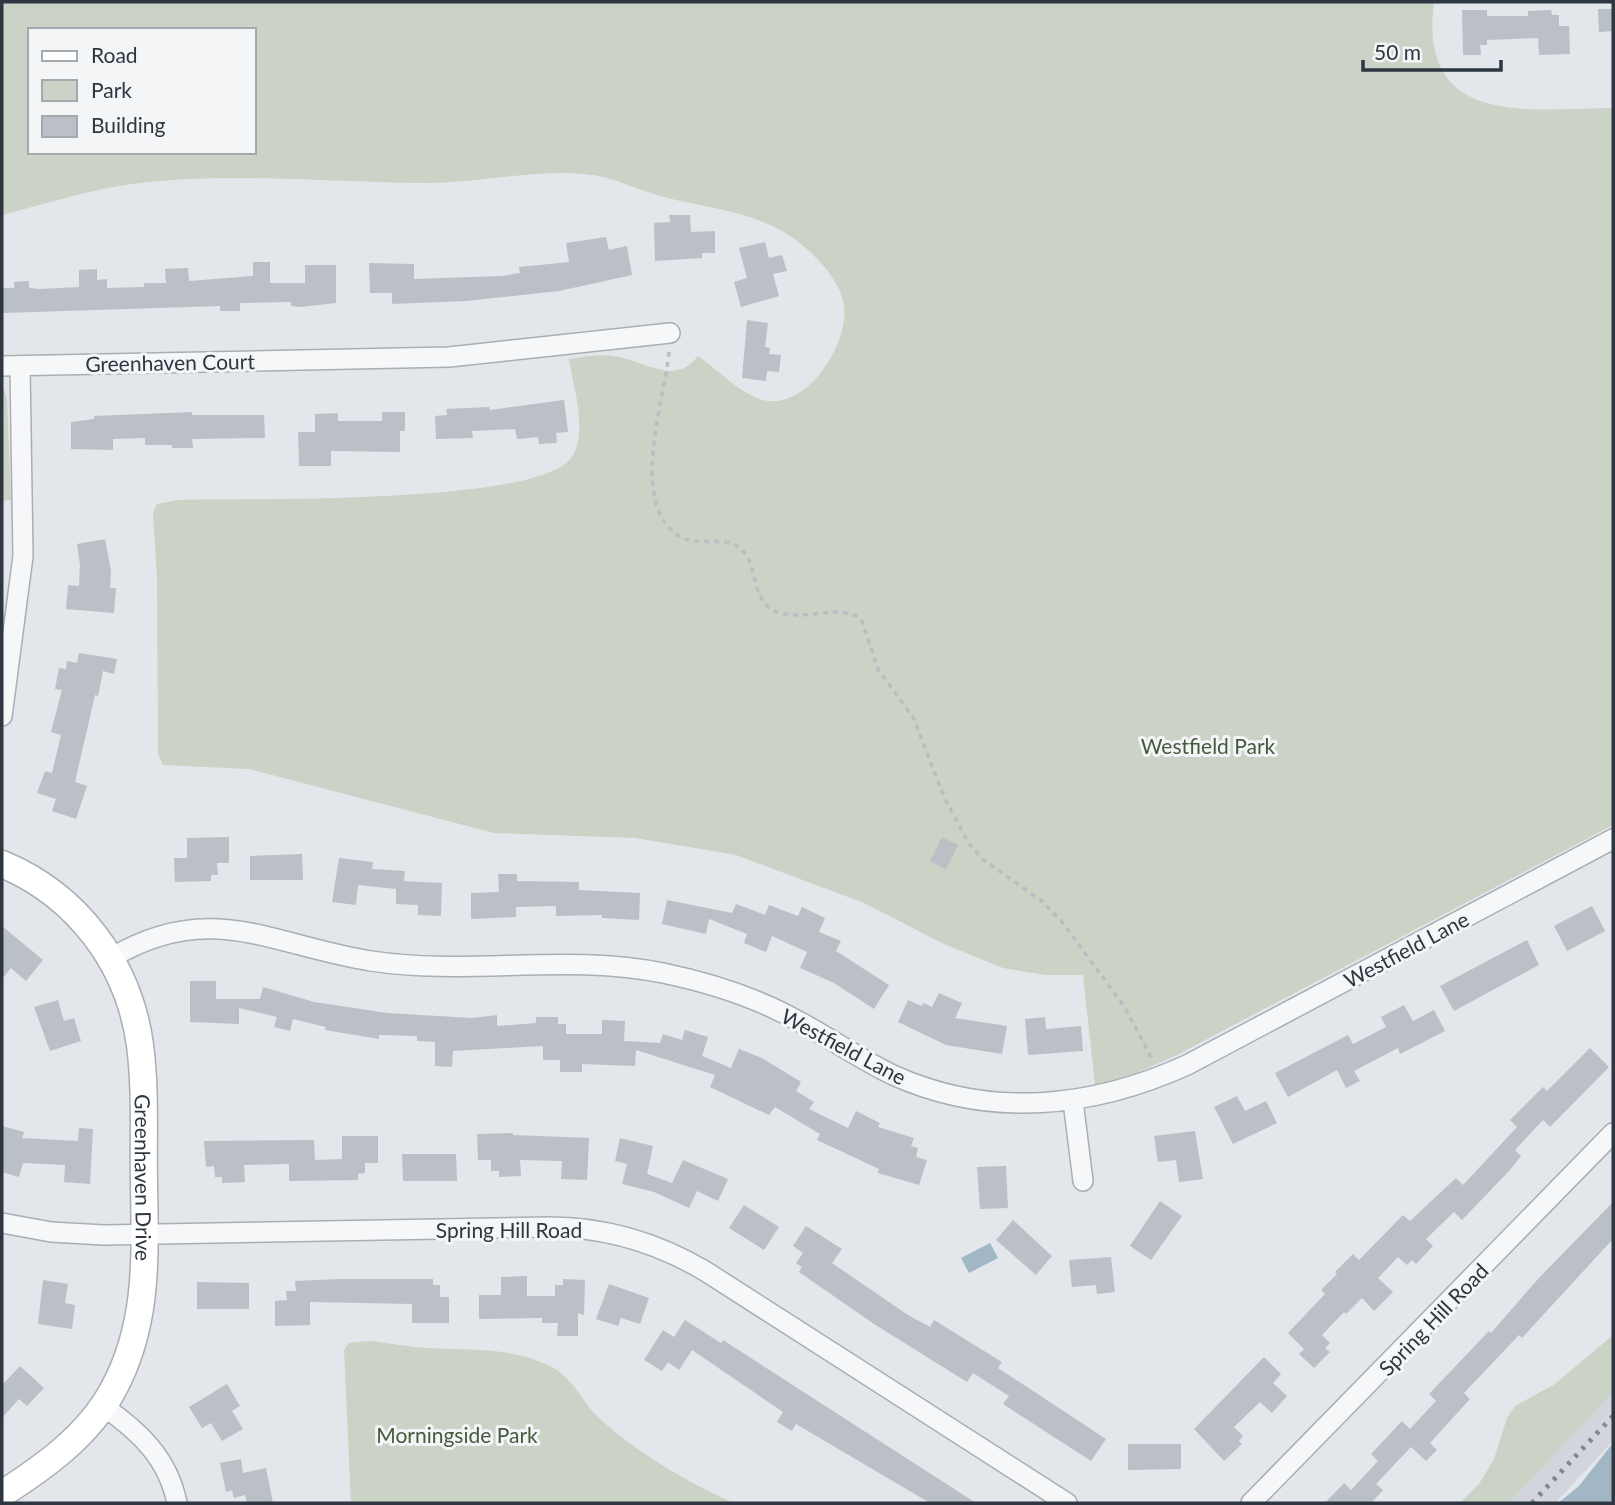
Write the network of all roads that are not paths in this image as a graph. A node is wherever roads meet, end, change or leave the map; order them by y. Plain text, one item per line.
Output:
1 (670, 333) road end
2 (11, 366) edge
3 (2, 716) edge
4 (1613, 839) edge
5 (2, 864) edge
6 (111, 958) junction
7 (1073, 1101) junction
8 (1613, 1133) edge
9 (1083, 1181) dead end
10 (2, 1223) edge
11 (145, 1234) junction
12 (103, 1406) junction
13 (2, 1494) edge
14 (177, 1503) edge
15 (1067, 1503) edge
16 (1251, 1503) edge

1 - 2 street, Greenhaven Court
2 - 3 street, Greenhaven Court
4 - 7 street, Westfield Lane
5 - 6 street, Greenhaven Drive
6 - 7 street, Westfield Lane
6 - 11 street, Greenhaven Drive
7 - 9 street
8 - 16 street, Spring Hill Road
10 - 11 street, Spring Hill Road
11 - 12 street, Greenhaven Drive
11 - 15 street, Spring Hill Road
12 - 13 street, Greenhaven Drive
12 - 14 street

